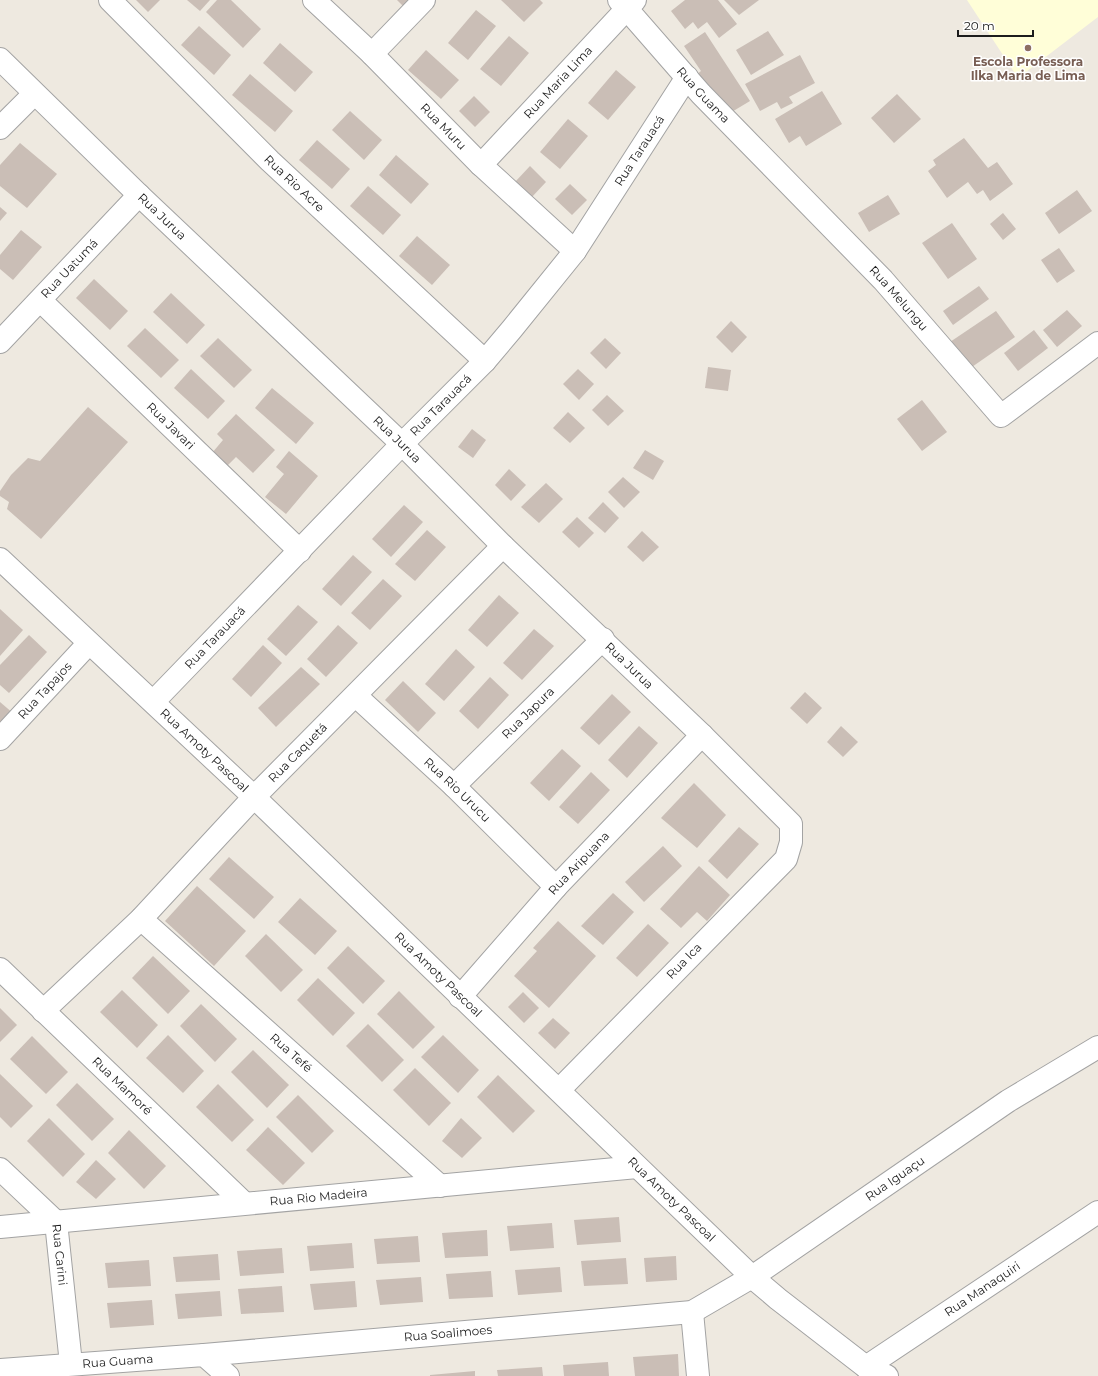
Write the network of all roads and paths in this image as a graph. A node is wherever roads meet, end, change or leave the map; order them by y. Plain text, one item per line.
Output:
1 (110, 0) edge
2 (314, 0) edge
3 (424, 0) edge
4 (627, 3) edge
5 (372, 54) junction
6 (0, 59) edge
7 (687, 77) junction
8 (34, 94) junction
9 (0, 128) edge
10 (481, 165) junction
11 (791, 185) joint
12 (140, 195) junction
13 (575, 251) junction
14 (41, 301) junction
15 (0, 342) edge
16 (1098, 343) edge
17 (485, 361) junction
18 (402, 444) junction
19 (503, 546) junction
20 (300, 551) junction
21 (0, 558) edge
22 (603, 639) junction
23 (89, 643) junction
24 (356, 696) junction
25 (154, 701) junction
26 (702, 735) junction
27 (0, 739) edge
28 (454, 786) junction
29 (254, 797) junction
30 (791, 824) joint
31 (556, 886) junction
32 (141, 919) junction
33 (0, 969) edge
34 (460, 997) junction
35 (43, 1011) junction
36 (1098, 1047) edge
37 (559, 1090) junction
38 (637, 1167) junction
39 (0, 1169) edge
40 (440, 1186) junction
41 (244, 1203) junction
42 (1098, 1212) edge
43 (56, 1222) junction
44 (0, 1227) edge
45 (752, 1277) junction
46 (692, 1312) junction
47 (204, 1355) junction
48 (71, 1364) junction
49 (866, 1367) junction
50 (0, 1370) edge
51 (228, 1376) edge
52 (698, 1376) edge
53 (887, 1376) edge

1 - 17 street, Rua Rio Acre
2 - 5 street, Rua Muru
3 - 5 street
4 - 7 street, Rua Guama
4 - 10 street, Rua Maria Lima
5 - 10 street, Rua Muru
6 - 8 street, Rua Jurua
7 - 11 street, Rua Guama
7 - 13 street, Rua Tarauacá
8 - 9 street
8 - 12 street, Rua Jurua
10 - 13 street, Rua Muru
11 - 16 street, Rua Melungu
12 - 14 street, Rua Uatumá
12 - 18 street, Rua Jurua
13 - 17 street, Rua Tarauacá
14 - 15 street, Rua Uatumá
14 - 20 street, Rua Javari
17 - 18 street, Rua Tarauacá
18 - 19 street, Rua Jurua
18 - 20 street, Rua Tarauacá
19 - 22 street, Rua Jurua
19 - 24 street, Rua Caquetá
20 - 25 street, Rua Tarauacá
21 - 23 street, Rua Amoty Pascoal
22 - 26 street, Rua Jurua
22 - 28 street, Rua Japura
23 - 25 street, Rua Amoty Pascoal
23 - 27 street, Rua Tapajos
24 - 28 street, Rua Rio Urucu
24 - 29 street, Rua Caquetá
25 - 29 street, Rua Amoty Pascoal
26 - 30 street, Rua Jurua
26 - 31 street, Rua Aripuana
28 - 31 street, Rua Rio Urucu
29 - 32 street, Rua Caquetá
29 - 34 street, Rua Amoty Pascoal
30 - 37 street, Rua Ica
31 - 34 street, Rua Aripuana
32 - 35 street, Rua Caquetá
32 - 40 street, Rua Tefé
33 - 35 street, Rua Mamoré
34 - 37 street, Rua Amoty Pascoal
35 - 41 street, Rua Mamoré
36 - 45 street, Rua Iguaçu
37 - 38 street, Rua Amoty Pascoal
38 - 40 street, Rua Rio Madeira
38 - 45 street, Rua Amoty Pascoal
39 - 43 street, Rua Carini
40 - 41 street, Rua Rio Madeira
41 - 43 street, Rua Rio Madeira
42 - 49 street, Rua Manaquiri
43 - 44 street, Rua Rio Madeira
43 - 48 street, Rua Carini
45 - 46 street, Rua Iguaçu
45 - 49 street, Rua Amoty Pascoal
46 - 47 street, Rua Soalimoes
46 - 52 street
47 - 48 street, Rua Guama
47 - 51 street
48 - 50 street, Rua Guama
49 - 53 street, Rua Amoty Pascoal

